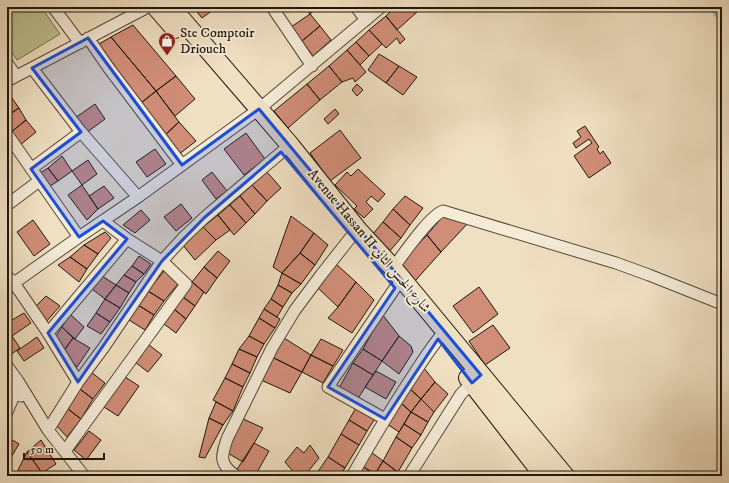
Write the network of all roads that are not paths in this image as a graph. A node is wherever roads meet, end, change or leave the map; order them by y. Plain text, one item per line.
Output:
1 (53, 7) edge
2 (148, 7) edge
3 (156, 7) edge
4 (171, 7) edge
5 (272, 7) edge
6 (356, 7) edge
7 (381, 7) edge
8 (366, 20) junction
9 (84, 41) junction
10 (7, 62) edge
11 (312, 66) junction
12 (32, 68) junction
13 (12, 79) edge
14 (254, 112) junction
15 (81, 132) junction
16 (9, 140) edge
17 (286, 149) junction
18 (182, 165) junction
19 (31, 169) junction
20 (39, 181) junction
21 (138, 197) junction
22 (7, 205) edge
23 (103, 221) junction
24 (354, 233) junction
25 (79, 237) junction
26 (127, 239) junction
27 (162, 261) junction
28 (393, 268) junction
29 (9, 283) edge
30 (394, 288) junction
31 (722, 304) edge
32 (48, 333) junction
33 (441, 335) junction
34 (7, 366) edge
35 (476, 379) junction
36 (78, 382) junction
37 (14, 388) edge
38 (7, 412) edge
39 (385, 419) junction
40 (48, 430) junction
41 (65, 451) junction
42 (84, 476) edge
43 (236, 476) edge
44 (352, 476) edge
45 (409, 476) edge
46 (544, 476) edge
47 (565, 476) edge

1 - 9 street
2 - 9 street
3 - 14 main road, Avenue Hassan II شارع الحسن الثاني
4 - 14 main road, Avenue Hassan II شارع الحسن الثاني
5 - 11 street
6 - 8 street
7 - 8 street
8 - 11 street
9 - 12 street
9 - 18 street
10 - 13 street
11 - 14 street
12 - 13 street
12 - 15 street
14 - 17 main road, Avenue Hassan II شارع الحسن الثاني
14 - 18 street
15 - 19 street
15 - 21 street
16 - 19 street
17 - 24 main road, Avenue Hassan II شارع الحسن الثاني
17 - 27 street
18 - 21 street
19 - 20 street
20 - 22 street
20 - 25 street
21 - 23 street
23 - 25 street
23 - 26 street
24 - 28 main road, Avenue Hassan II شارع الحسن الثاني
24 - 30 main road, Avenue Hassan II شارع الحسن الثاني
24 - 43 street
25 - 29 street
26 - 27 street
26 - 32 street
27 - 36 street
27 - 41 street
28 - 31 street
28 - 33 main road, Avenue Hassan II شارع الحسن الثاني
29 - 32 street
30 - 33 main road, Avenue Hassan II شارع الحسن الثاني
30 - 39 street
32 - 36 street
33 - 35 main road, Avenue Hassan II شارع الحسن الثاني
33 - 39 street
34 - 37 street
35 - 45 street
35 - 46 main road, Avenue Hassan II شارع الحسن الثاني
35 - 47 main road, Avenue Hassan II شارع الحسن الثاني
36 - 40 street
37 - 38 street
37 - 40 street
39 - 44 street
40 - 41 street
41 - 42 street

